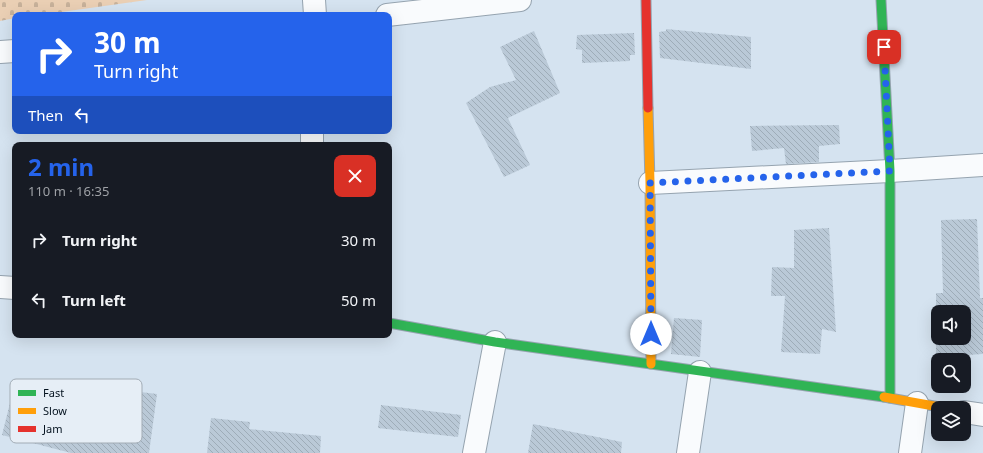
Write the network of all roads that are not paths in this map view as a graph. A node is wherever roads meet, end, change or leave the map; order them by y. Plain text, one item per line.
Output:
1 (314, 0) edge
2 (520, 0) edge
3 (646, 0) edge
4 (881, 0) edge
5 (315, 12) edge
6 (392, 14) edge
7 (12, 50) edge
8 (0, 52) edge
9 (983, 165) edge
10 (890, 171) junction
11 (650, 183) junction
12 (0, 287) edge
13 (12, 288) edge
14 (392, 324) edge
15 (495, 342) junction
16 (651, 364) junction
17 (700, 372) junction
18 (890, 398) junction
19 (917, 403) junction
20 (931, 406) edge
21 (971, 413) edge
22 (983, 415) edge
23 (474, 453) edge
24 (688, 453) edge
25 (910, 453) edge

1 - 5 street
2 - 6 street
3 - 11 street
4 - 10 street
7 - 8 street
9 - 10 street
10 - 11 street
10 - 18 street
11 - 16 street
12 - 13 street
14 - 15 street
15 - 16 street
15 - 23 street
16 - 17 street
17 - 18 street
17 - 24 street
18 - 19 street
19 - 20 street
19 - 25 street
21 - 22 street

